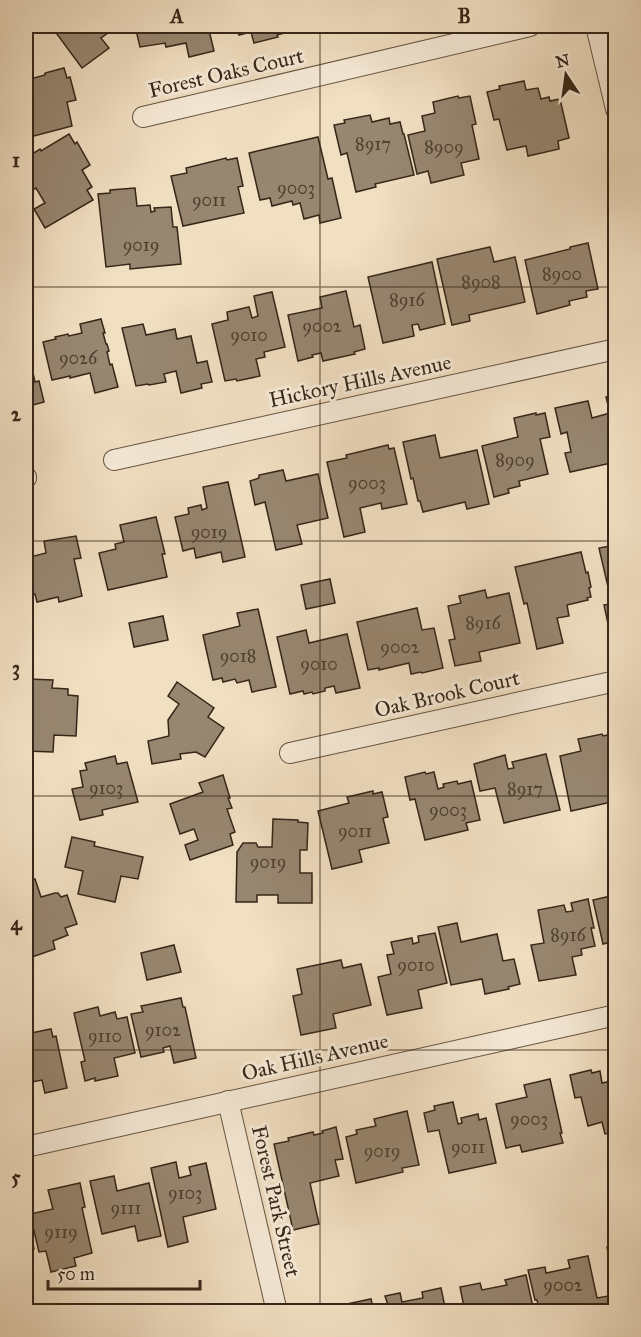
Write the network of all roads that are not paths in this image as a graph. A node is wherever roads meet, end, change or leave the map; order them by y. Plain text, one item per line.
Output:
1 (530, 26) edge
2 (596, 26) edge
3 (615, 109) edge
4 (143, 117) dead end
5 (615, 349) edge
6 (114, 460) dead end
7 (615, 681) edge
8 (290, 753) dead end
9 (615, 1015) edge
10 (228, 1101) junction
11 (26, 1147) edge
12 (277, 1311) edge

1 - 4 street, Forest Oaks Court
2 - 3 street
5 - 6 street, Hickory Hills Avenue
7 - 8 street, Oak Brook Court
9 - 10 street, Oak Hills Avenue
10 - 11 street, Oak Hills Avenue
10 - 12 street, Forest Park Street

